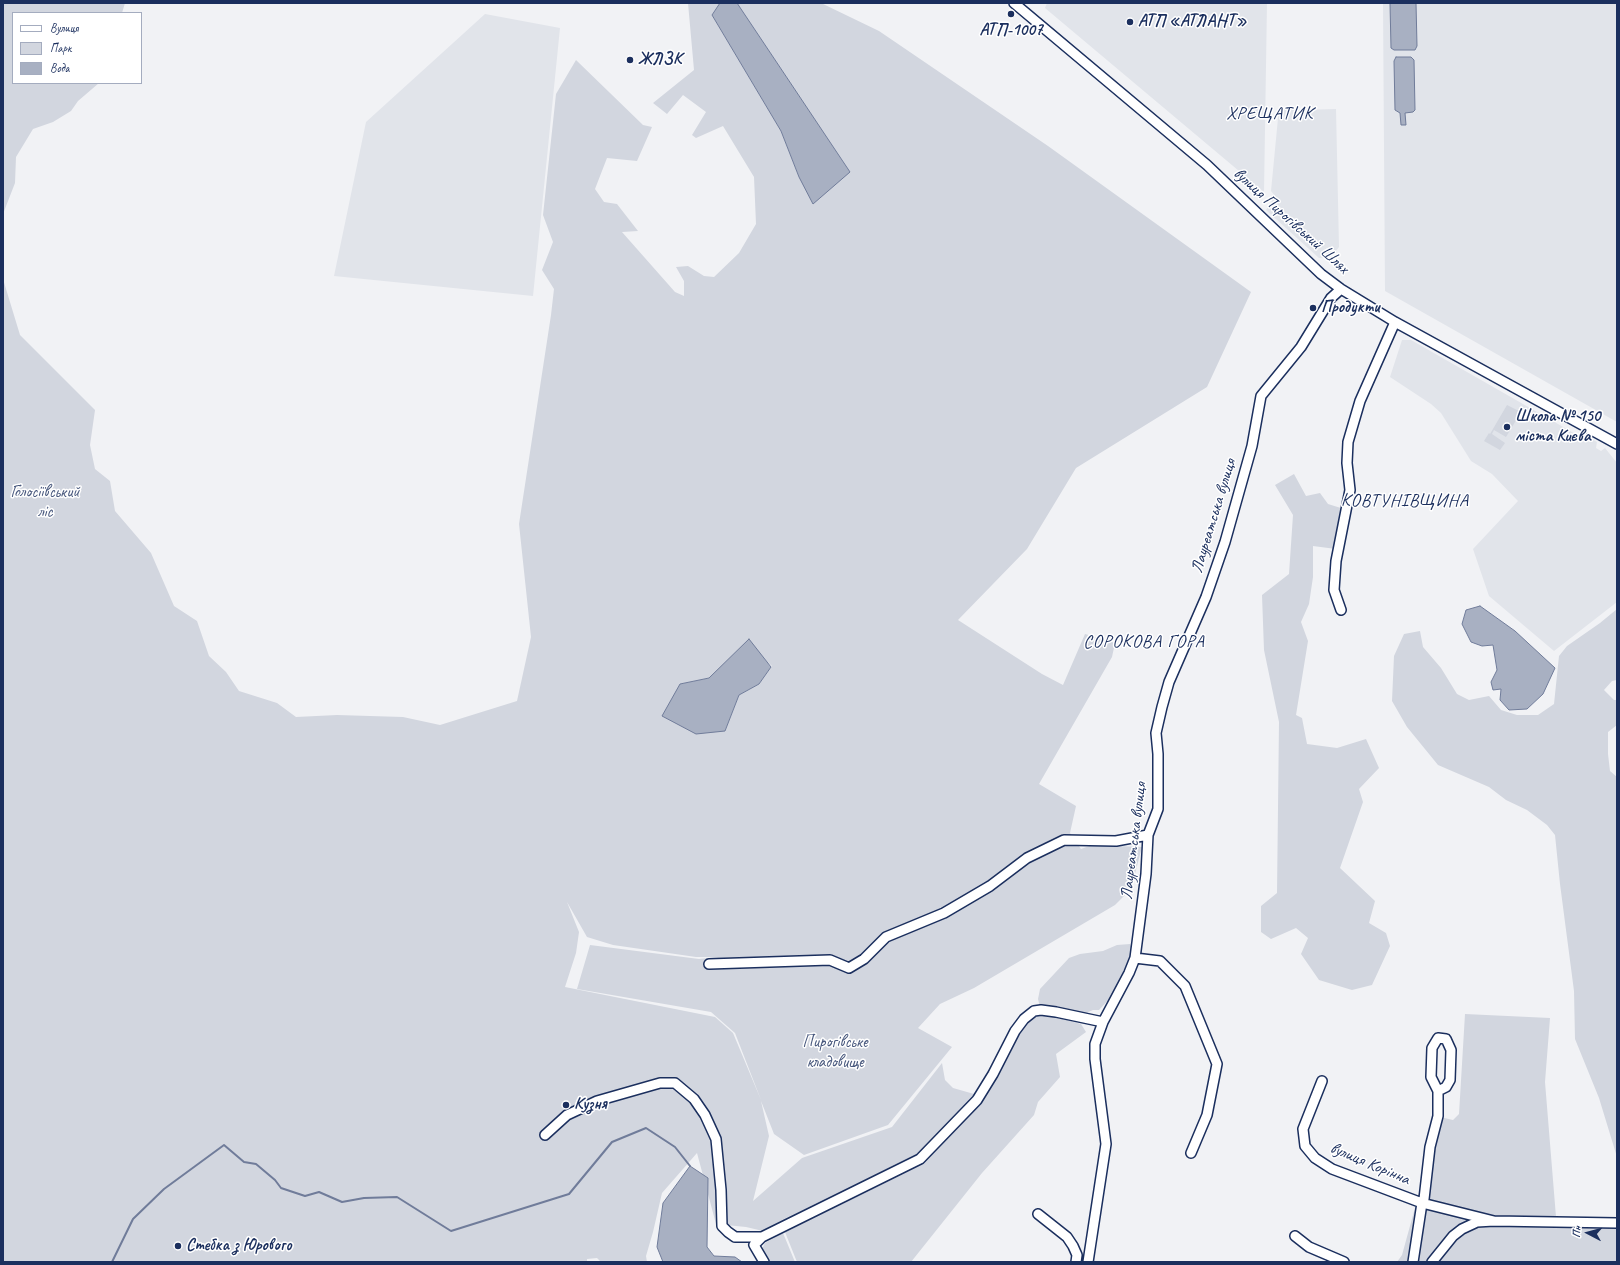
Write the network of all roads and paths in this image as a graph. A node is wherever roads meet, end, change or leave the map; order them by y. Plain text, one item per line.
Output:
1 (1014, 3) edge
2 (1341, 289) junction
3 (1395, 322) junction
4 (1613, 442) edge
5 (1617, 450) edge
6 (1341, 610) dead end
7 (1148, 835) junction
8 (1135, 958) junction
9 (709, 964) dead end
10 (1103, 1022) junction
11 (1322, 1081) dead end
12 (1438, 1091) junction
13 (545, 1135) dead end
14 (1191, 1153) dead end
15 (1422, 1203) junction
16 (1038, 1214) dead end
17 (1494, 1221) junction
18 (1617, 1223) edge
19 (1295, 1236) dead end
20 (745, 1237) junction
21 (762, 1237) junction
22 (754, 1246) junction
23 (764, 1262) edge
24 (1076, 1262) edge
25 (1088, 1262) edge
26 (1344, 1262) edge
27 (1413, 1262) edge
28 (1432, 1262) edge

1 - 2 street, вулиця Пирогівський Шлях
2 - 3 street, вулиця Пирогівський Шлях
2 - 7 street, Лауреатська вулиця
3 - 4 street, вулиця Пирогівський Шлях
3 - 6 street
4 - 5 street
7 - 8 street, Лауреатська вулиця
7 - 9 street
8 - 10 street, Лауреатська вулиця
8 - 14 street
10 - 21 street
10 - 25 street, Лауреатська вулиця
11 - 15 street, вулиця Корінна
12 - 12 street
12 - 15 street
13 - 20 street
15 - 17 street, вулиця Корінна
15 - 27 street
16 - 24 street
17 - 18 street
17 - 28 street
19 - 26 street
20 - 21 street
20 - 22 street
21 - 22 street
22 - 23 street

